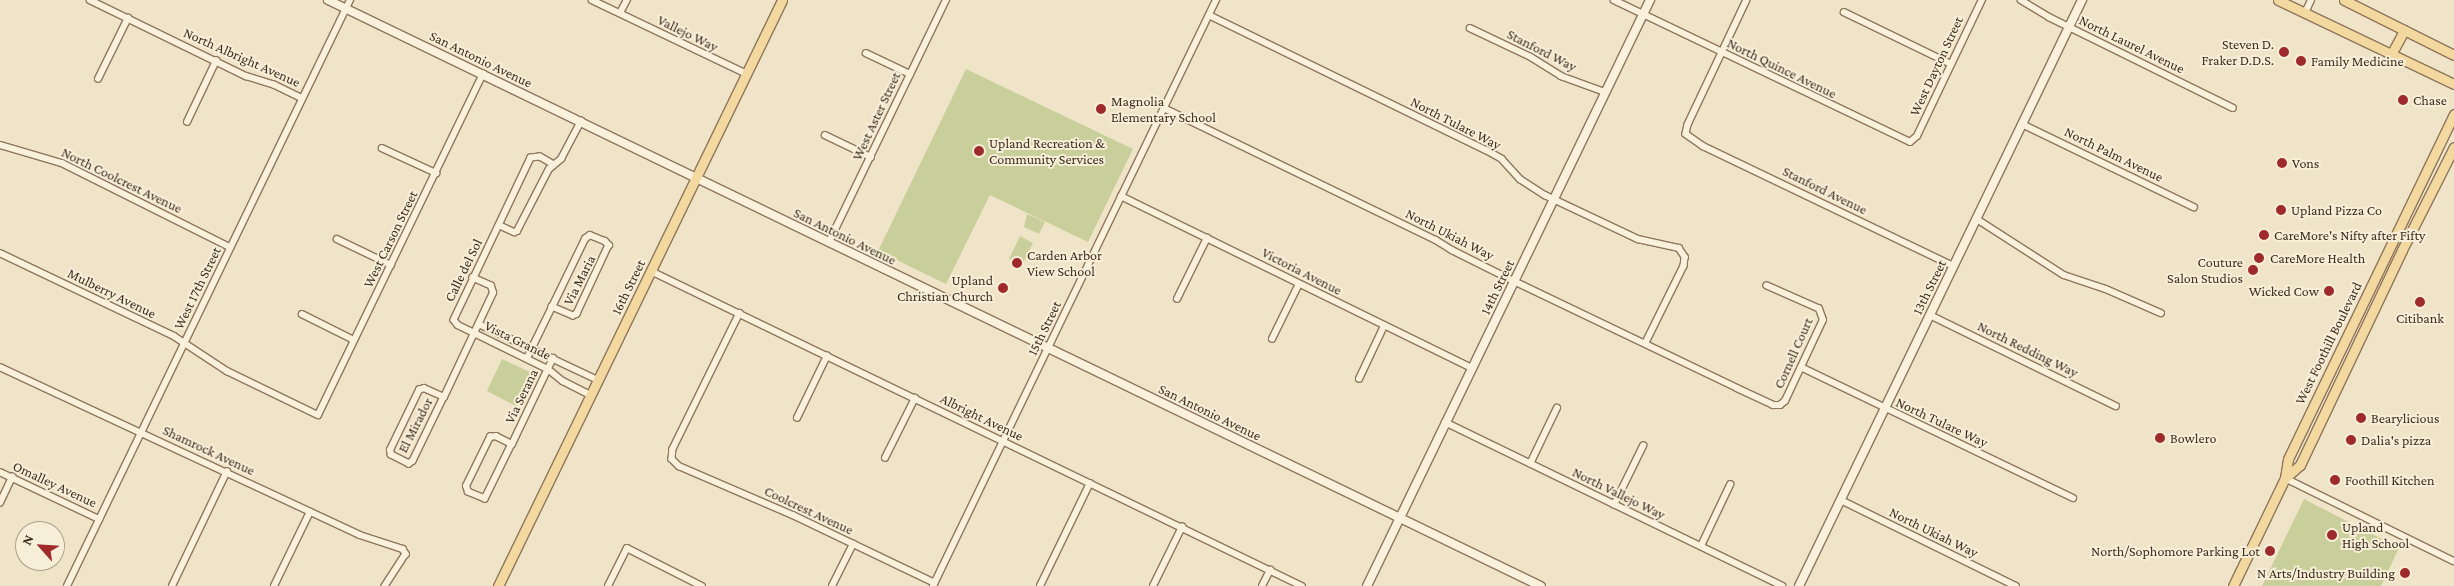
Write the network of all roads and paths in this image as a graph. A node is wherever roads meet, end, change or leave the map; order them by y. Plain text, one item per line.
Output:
1 (90, 0) edge
2 (328, 0) edge
3 (350, 0) edge
4 (592, 0) edge
5 (627, 0) edge
6 (782, 0) edge
7 (946, 0) edge
8 (1216, 0) edge
9 (1614, 0) edge
10 (1650, 0) edge
11 (1748, 0) edge
12 (1982, 0) edge
13 (2021, 0) edge
14 (2082, 0) edge
15 (2278, 0) edge
16 (2312, 0) edge
17 (2344, 0) edge
18 (345, 8) junction
19 (1844, 12) dead end
20 (2305, 13) junction
21 (620, 14) junction
22 (1643, 14) junction
23 (1209, 15) junction
24 (128, 18) junction
25 (2069, 27) junction
26 (1470, 28) dead end
27 (2404, 30) junction
28 (1722, 53) junction
29 (866, 54) dead end
30 (2392, 54) junction
31 (2454, 55) edge
32 (216, 61) junction
33 (1951, 64) junction
34 (483, 74) junction
35 (746, 74) junction
36 (910, 74) junction
37 (98, 80) dead end
38 (2454, 84) edge
39 (1605, 92) junction
40 (302, 98) junction
41 (1164, 108) junction
42 (2234, 108) dead end
43 (2454, 114) edge
44 (581, 121) junction
45 (187, 122) dead end
46 (2022, 124) junction
47 (826, 135) dead end
48 (1910, 142) joint
49 (0, 145) edge
50 (2454, 147) edge
51 (382, 148) dead end
52 (870, 157) junction
53 (554, 165) junction
54 (436, 173) junction
55 (697, 178) junction
56 (1121, 196) junction
57 (1553, 199) junction
58 (2194, 207) dead end
59 (1977, 219) junction
60 (499, 225) junction
61 (1207, 238) junction
62 (338, 239) dead end
63 (829, 242) junction
64 (2392, 242) junction
65 (230, 247) junction
66 (0, 253) edge
67 (391, 265) junction
68 (1954, 266) junction
69 (651, 271) junction
70 (473, 278) junction
71 (1514, 280) junction
72 (1299, 284) junction
73 (1767, 286) dead end
74 (1177, 299) dead end
75 (552, 307) junction
76 (2374, 308) junction
77 (740, 313) junction
78 (2161, 313) dead end
79 (302, 314) dead end
80 (1930, 315) junction
81 (479, 324) junction
82 (458, 325) joint
83 (1384, 326) junction
84 (475, 333) junction
85 (1272, 339) dead end
86 (354, 340) junction
87 (185, 342) junction
88 (1646, 343) junction
89 (532, 348) junction
90 (1048, 348) junction
91 (827, 356) junction
92 (527, 358) junction
93 (553, 358) junction
94 (0, 366) edge
95 (1801, 367) junction
96 (548, 368) junction
97 (1472, 368) junction
98 (1359, 379) dead end
99 (598, 380) junction
100 (591, 395) junction
101 (444, 397) junction
102 (915, 398) junction
103 (1780, 405) joint
104 (2116, 406) dead end
105 (1556, 408) dead end
106 (1884, 408) junction
107 (318, 415) joint
108 (797, 418) dead end
109 (1445, 422) junction
110 (141, 432) junction
111 (1003, 441) junction
112 (512, 444) junction
113 (1642, 446) dead end
114 (885, 458) dead end
115 (1530, 464) junction
116 (227, 471) junction
117 (0, 472) edge
118 (12, 477) junction
119 (2285, 478) junction
120 (1090, 483) junction
121 (1730, 485) dead end
122 (2073, 498) dead end
123 (1841, 500) junction
124 (0, 503) edge
125 (1614, 505) junction
126 (310, 512) junction
127 (1399, 518) junction
128 (99, 519) junction
129 (1182, 528) junction
130 (853, 544) junction
131 (1701, 546) junction
132 (2454, 561) edge
133 (1270, 570) junction
134 (934, 584) edge
135 (67, 586) edge
136 (172, 586) edge
137 (274, 586) edge
138 (385, 586) edge
139 (498, 586) edge
140 (608, 586) edge
141 (702, 586) edge
142 (832, 586) edge
143 (1040, 586) edge
144 (1153, 586) edge
145 (1262, 586) edge
146 (1302, 586) edge
147 (1367, 586) edge
148 (1541, 586) edge
149 (1782, 586) edge
150 (1799, 586) edge
151 (2016, 586) edge
152 (2233, 586) edge

1 - 24 street, North Albright Avenue
2 - 18 main road, San Antonio Avenue
3 - 18 street, West 17th Street
4 - 21 street, Vallejo Way
5 - 21 street
6 - 35 main road, 16th Street
7 - 36 street, West Aster Street
8 - 23 street, 15th Street
9 - 22 street, North Quince Avenue
10 - 22 main road, 14th Street
11 - 28 street
12 - 33 street, West Dayton Street
13 - 25 street, North Laurel Avenue
14 - 25 main road, 13th Street
15 - 20 main road
16 - 20 street
17 - 27 main road
18 - 34 main road, San Antonio Avenue
18 - 40 street, West 17th Street
19 - 33 street
20 - 30 main road
21 - 35 street, Vallejo Way
22 - 28 street, North Quince Avenue
22 - 39 main road, 14th Street
23 - 41 street, 15th Street
23 - 57 street, North Tulare Way
24 - 32 street, North Albright Avenue
24 - 37 street
25 - 42 street, North Laurel Avenue
25 - 46 main road, 13th Street
26 - 39 street, Stanford Way
27 - 30 main road
27 - 31 main road
28 - 48 street, North Quince Avenue
28 - 68 street, Stanford Avenue
29 - 36 street
30 - 38 main road
32 - 40 street, North Albright Avenue
32 - 45 street
33 - 48 street, West Dayton Street
34 - 44 main road, San Antonio Avenue
34 - 54 street, West Carson Street
35 - 55 main road, 16th Street
36 - 52 street, West Aster Street
39 - 57 main road, 14th Street
40 - 65 street, West 17th Street
41 - 56 street, 15th Street
41 - 71 street, North Ukiah Way
43 - 64 main road, West Foothill Boulevard
44 - 53 street
44 - 55 main road, San Antonio Avenue
46 - 58 street, North Palm Avenue
46 - 59 main road, 13th Street
47 - 52 street
49 - 65 street, North Coolcrest Avenue
50 - 76 main road, West Foothill Boulevard
51 - 54 street
52 - 63 street, West Aster Street
53 - 60 street
53 - 60 street, Calle del Sol
54 - 67 street, West Carson Street
55 - 63 main road, San Antonio Avenue
55 - 69 main road, 16th Street
56 - 61 street, Victoria Avenue
56 - 90 street, 15th Street
57 - 71 main road, 14th Street
57 - 88 street, North Tulare Way
59 - 68 main road, 13th Street
59 - 78 street
60 - 70 street, Calle del Sol
61 - 72 street, Victoria Avenue
61 - 74 street
62 - 67 street
63 - 90 main road, San Antonio Avenue
64 - 76 main road
64 - 119 main road, West Foothill Boulevard
65 - 87 street, West 17th Street
66 - 87 street, Mulberry Avenue
67 - 86 street, West Carson Street
68 - 80 main road, 13th Street
69 - 77 street, Albright Avenue
69 - 99 main road, 16th Street
70 - 81 street, El Mirador
70 - 82 street, Calle del Sol
71 - 88 street, North Ukiah Way
71 - 97 main road, 14th Street
72 - 83 street, Victoria Avenue
72 - 85 street
73 - 95 street, Cornell Court
75 - 75 street, Via Maria
75 - 89 street, Via Maria
76 - 119 main road, West Foothill Boulevard
77 - 91 street, Albright Avenue
77 - 130 street, Coolcrest Avenue
79 - 86 street
80 - 104 street, North Redding Way
80 - 106 main road, 13th Street
81 - 84 street, El Mirador
81 - 89 street, Vista Grande
82 - 84 street, Vista Grande
83 - 97 street, Victoria Avenue
83 - 98 street
84 - 92 street, Vista Grande
84 - 101 street, El Mirador
86 - 107 street, West Carson Street
87 - 107 street, Mulberry Avenue
87 - 110 street, West 17th Street
88 - 103 street, North Ukiah Way
89 - 92 street, Via Maria
89 - 93 street, Vista Grande
90 - 111 street, 15th Street
90 - 127 main road, San Antonio Avenue
91 - 102 street, Albright Avenue
91 - 108 street
92 - 96 street, Vista Grande
93 - 96 street, Via Serana
93 - 99 street, Vista Grande
94 - 110 street, Shamrock Avenue
95 - 103 street, Cornell Court
95 - 106 street, North Tulare Way
96 - 100 street, Vista Grande
96 - 112 street, Via Serana
97 - 109 main road, 14th Street
99 - 100 main road, 16th Street
100 - 139 main road, 16th Street
101 - 101 street, El Mirador
102 - 111 street, Albright Avenue
102 - 114 street
105 - 115 street
106 - 122 street, North Tulare Way
106 - 123 main road, 13th Street
109 - 115 street, North Vallejo Way
109 - 127 main road, 14th Street
110 - 116 street, Shamrock Avenue
110 - 128 street, West 17th Street
111 - 120 street, Albright Avenue
111 - 134 street, 15th Street
112 - 112 street, Via Serana
113 - 125 street
115 - 125 street, North Vallejo Way
116 - 126 street, Shamrock Avenue
116 - 136 street
117 - 118 street, Omalley Avenue
118 - 124 street
118 - 128 street, Omalley Avenue
119 - 132 street
119 - 152 main road, West Foothill Boulevard
120 - 129 street, Albright Avenue
120 - 143 street
121 - 131 street
123 - 150 main road, 13th Street
123 - 151 street, North Ukiah Way
125 - 131 street, North Vallejo Way
126 - 137 street
126 - 138 street, Shamrock Avenue
127 - 147 main road, 14th Street
127 - 148 main road, San Antonio Avenue
128 - 135 street, West 17th Street
129 - 133 street, Albright Avenue
129 - 144 street
130 - 134 street, Coolcrest Avenue
130 - 142 street
131 - 149 street, North Vallejo Way
133 - 145 street
133 - 146 street, Albright Avenue
140 - 141 street

